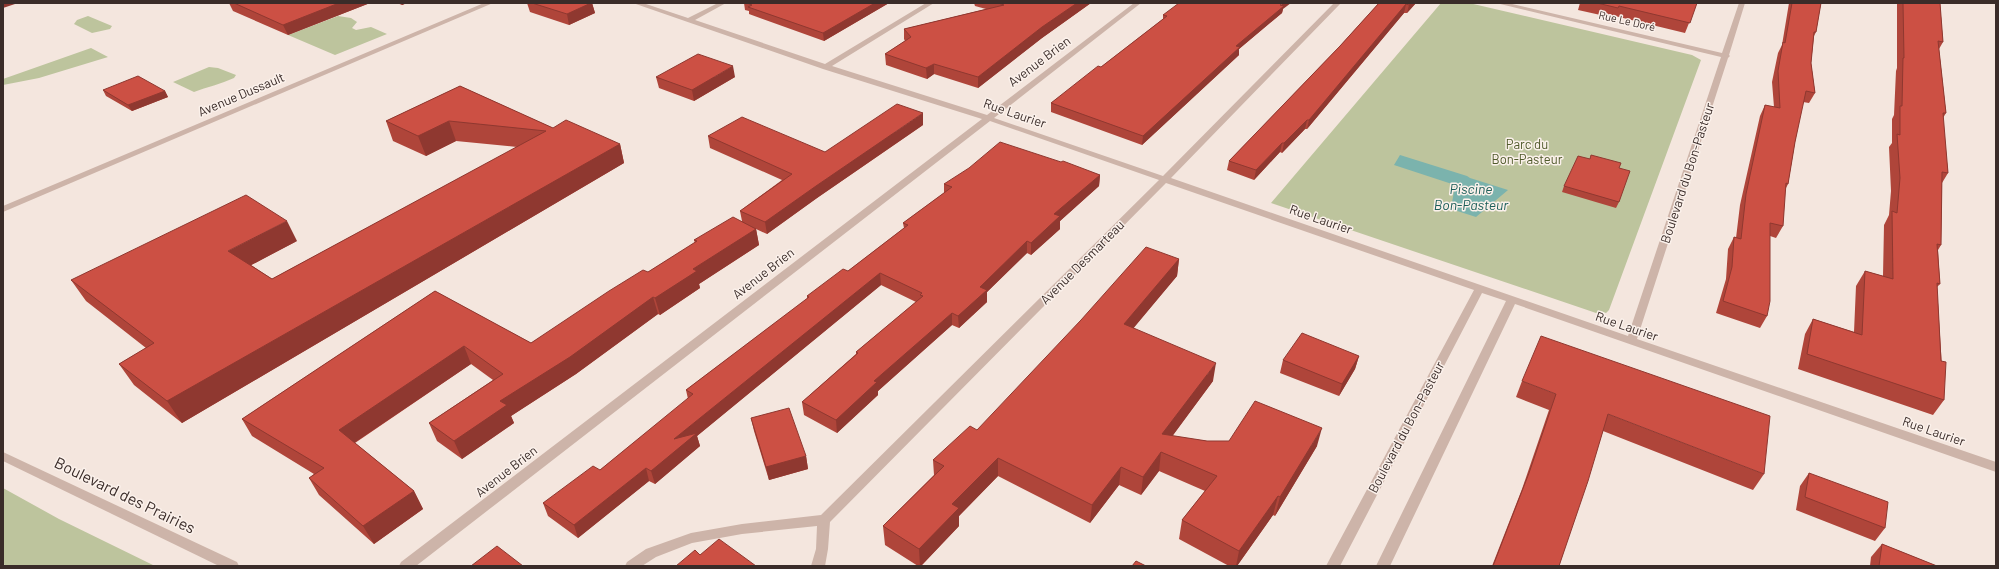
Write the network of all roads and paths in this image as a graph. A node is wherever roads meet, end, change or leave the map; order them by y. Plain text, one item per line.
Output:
1 (490, 3) edge
2 (636, 3) edge
3 (723, 3) edge
4 (931, 3) edge
5 (1138, 3) edge
6 (1338, 3) edge
7 (1499, 3) edge
8 (1742, 3) edge
9 (688, 21) junction
10 (1726, 56) junction
11 (826, 67) junction
12 (988, 118) junction
13 (1165, 180) junction
14 (3, 209) edge
15 (1479, 289) junction
16 (1512, 300) junction
17 (1632, 342) junction
18 (3, 456) edge
19 (1996, 467) edge
20 (824, 520) junction
21 (232, 566) edge
22 (406, 566) edge
23 (632, 566) edge
24 (818, 566) edge
25 (1333, 566) edge
26 (1383, 566) edge

1 - 14 street, Avenue Dussault
2 - 9 street, Rue Laurier
3 - 9 street
4 - 11 street
5 - 12 street, Avenue Brien
6 - 13 street, Avenue Desmarteau
7 - 10 street, Rue Le Doré
8 - 10 street, Boulevard du Bon-Pasteur
9 - 11 street, Rue Laurier
10 - 17 street, Boulevard du Bon-Pasteur
11 - 12 street, Rue Laurier
12 - 13 street, Rue Laurier
12 - 22 street, Avenue Brien
13 - 15 street, Rue Laurier
13 - 20 street, Avenue Desmarteau
15 - 16 street, Rue Laurier
15 - 25 street, Boulevard du Bon-Pasteur
16 - 17 street, Rue Laurier
16 - 26 street
17 - 19 street, Rue Laurier
18 - 21 street, Boulevard des Prairies
20 - 23 street
20 - 24 street

